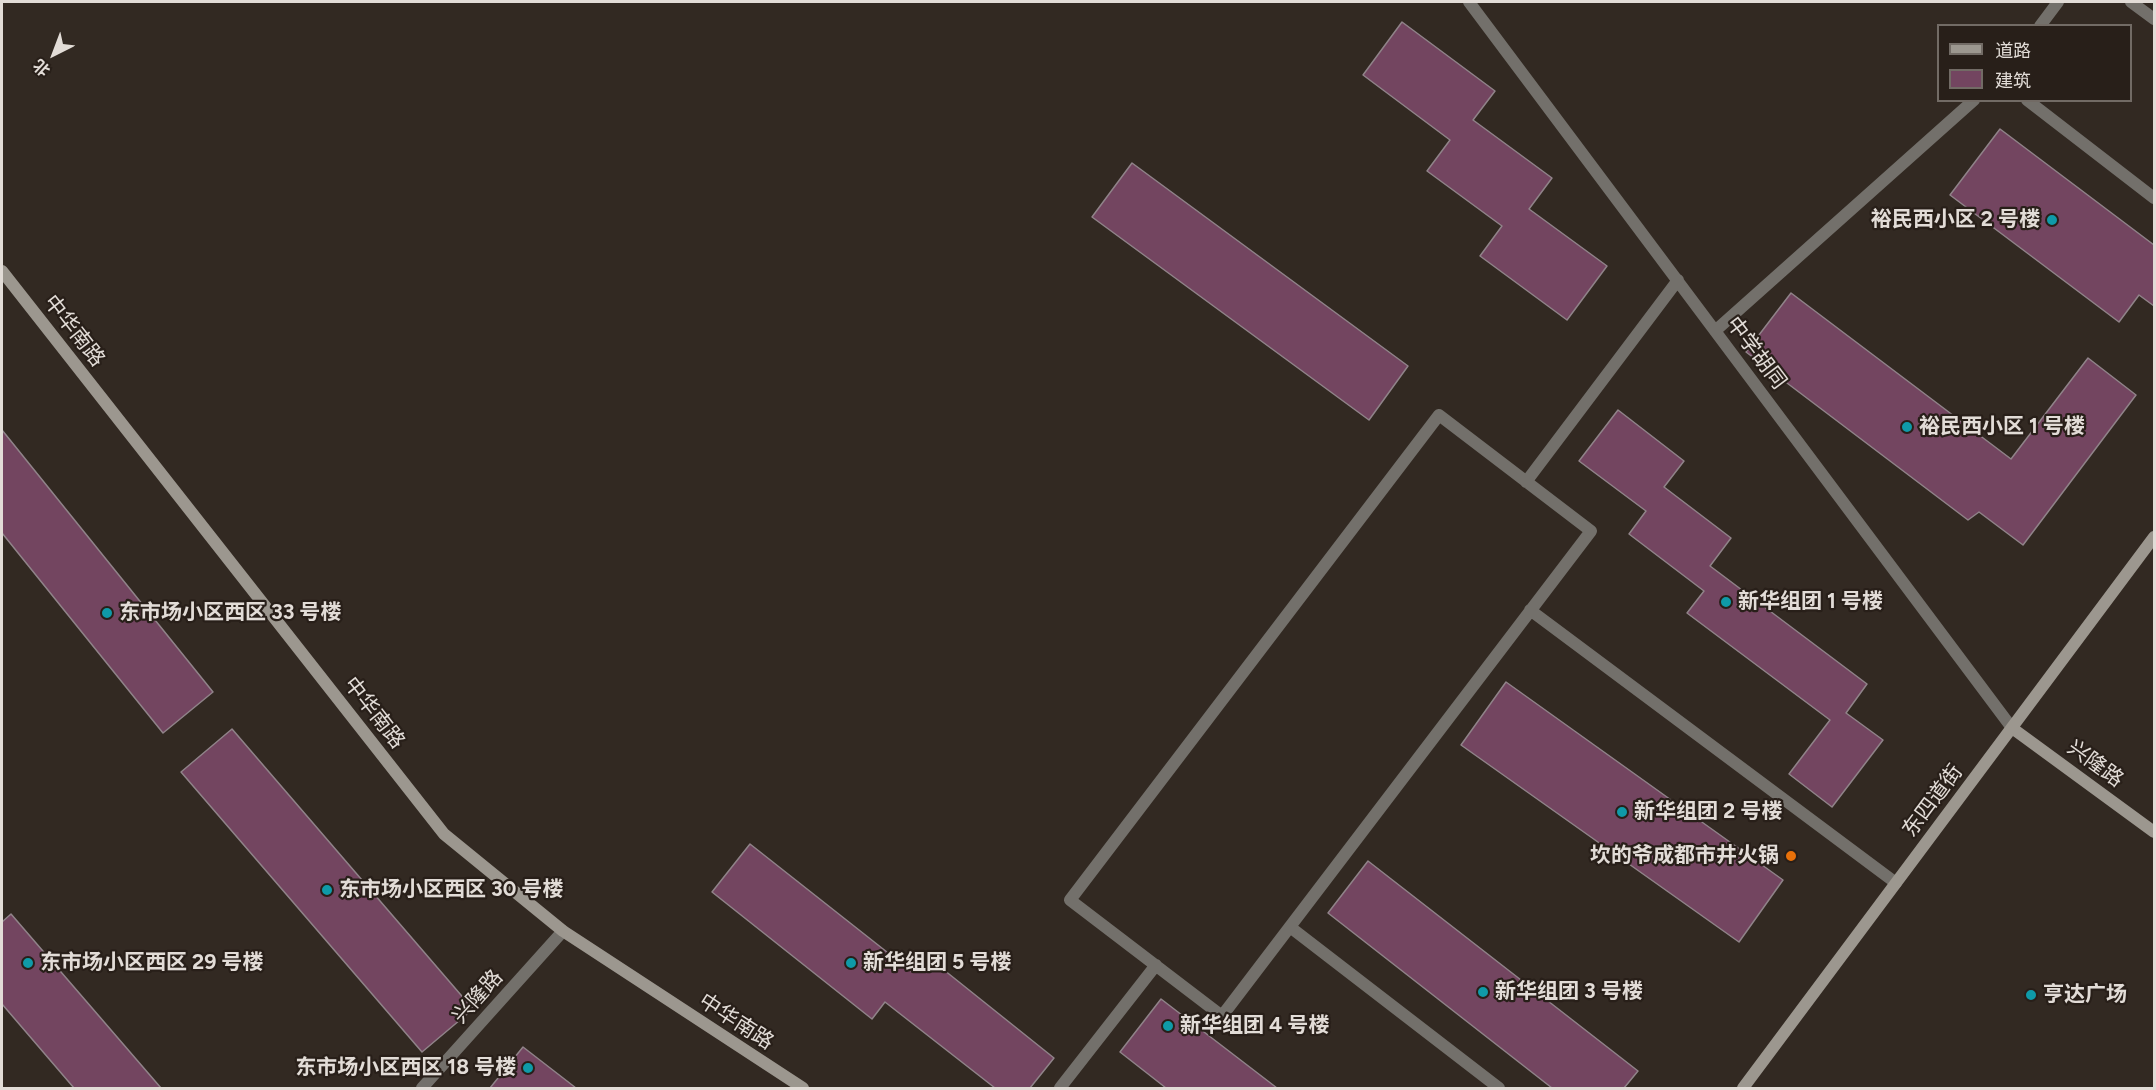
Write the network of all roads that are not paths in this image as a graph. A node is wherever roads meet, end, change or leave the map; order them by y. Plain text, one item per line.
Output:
1 (1469, 2) edge
2 (2058, 2) edge
3 (2131, 2) edge
4 (2154, 19) edge
5 (2042, 24) edge
6 (1972, 102) edge
7 (2030, 102) edge
8 (2154, 198) edge
9 (2, 271) edge
10 (1677, 280) junction
11 (1715, 331) junction
12 (1526, 482) junction
13 (2154, 537) edge
14 (1530, 610) junction
15 (2012, 728) junction
16 (2154, 832) edge
17 (1896, 883) junction
18 (1290, 927) junction
19 (563, 931) junction
20 (1156, 965) junction
21 (422, 1089) edge
22 (803, 1089) edge
23 (1060, 1089) edge
24 (1499, 1089) edge
25 (1743, 1089) edge

1 - 10 street, 中学胡同
2 - 5 street
3 - 4 street
6 - 11 street
7 - 8 street
9 - 19 main road, 中华南路
10 - 11 street, 中学胡同
10 - 12 street
11 - 15 street, 中学胡同
12 - 14 street
12 - 20 street
13 - 15 main road, 东四道街
14 - 17 street
14 - 18 street
15 - 16 main road, 兴隆路
15 - 17 main road, 东四道街
17 - 25 main road, 东四道街
18 - 20 street
18 - 24 street
19 - 21 street, 兴隆路
19 - 22 main road, 中华南路
20 - 23 street

